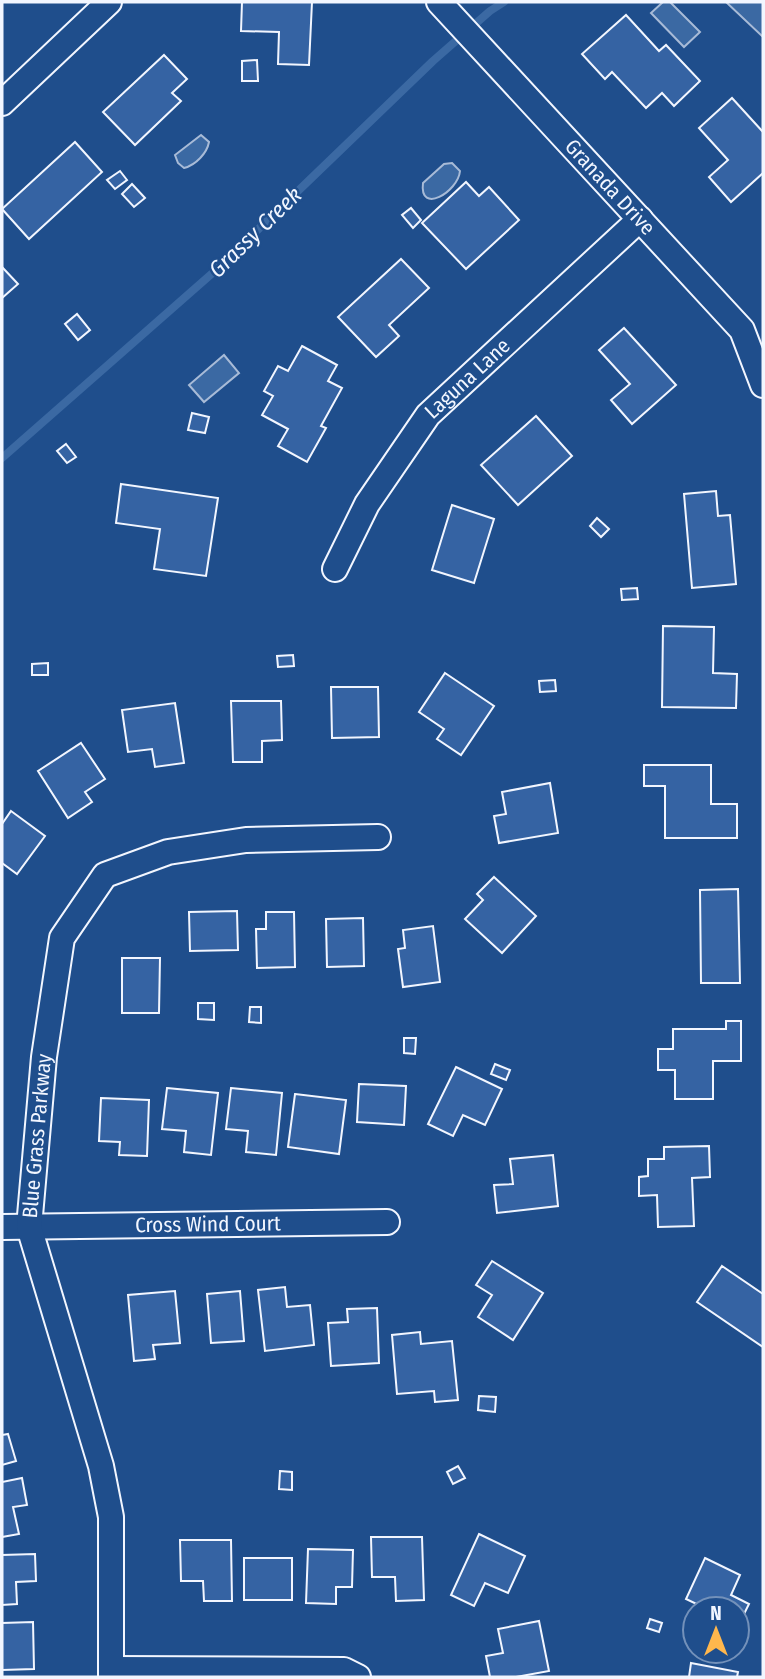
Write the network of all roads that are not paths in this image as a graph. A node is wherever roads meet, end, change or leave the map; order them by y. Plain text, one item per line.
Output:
1 (109, 2) edge
2 (442, 5) edge
3 (2, 103) edge
4 (640, 219) junction
5 (763, 385) edge
6 (335, 569) dead end
7 (378, 837) dead end
8 (387, 1222) dead end
9 (2, 1227) edge
10 (29, 1227) junction
11 (111, 1673) edge
12 (358, 1677) edge

1 - 3 street
2 - 4 street, Granada Drive
4 - 5 street, Granada Drive
4 - 6 street, Laguna Lane
7 - 10 street, Blue Grass Parkway
8 - 10 street, Cross Wind Court
9 - 10 street, Cross Wind Court
10 - 11 street, Blue Grass Parkway
11 - 12 street

